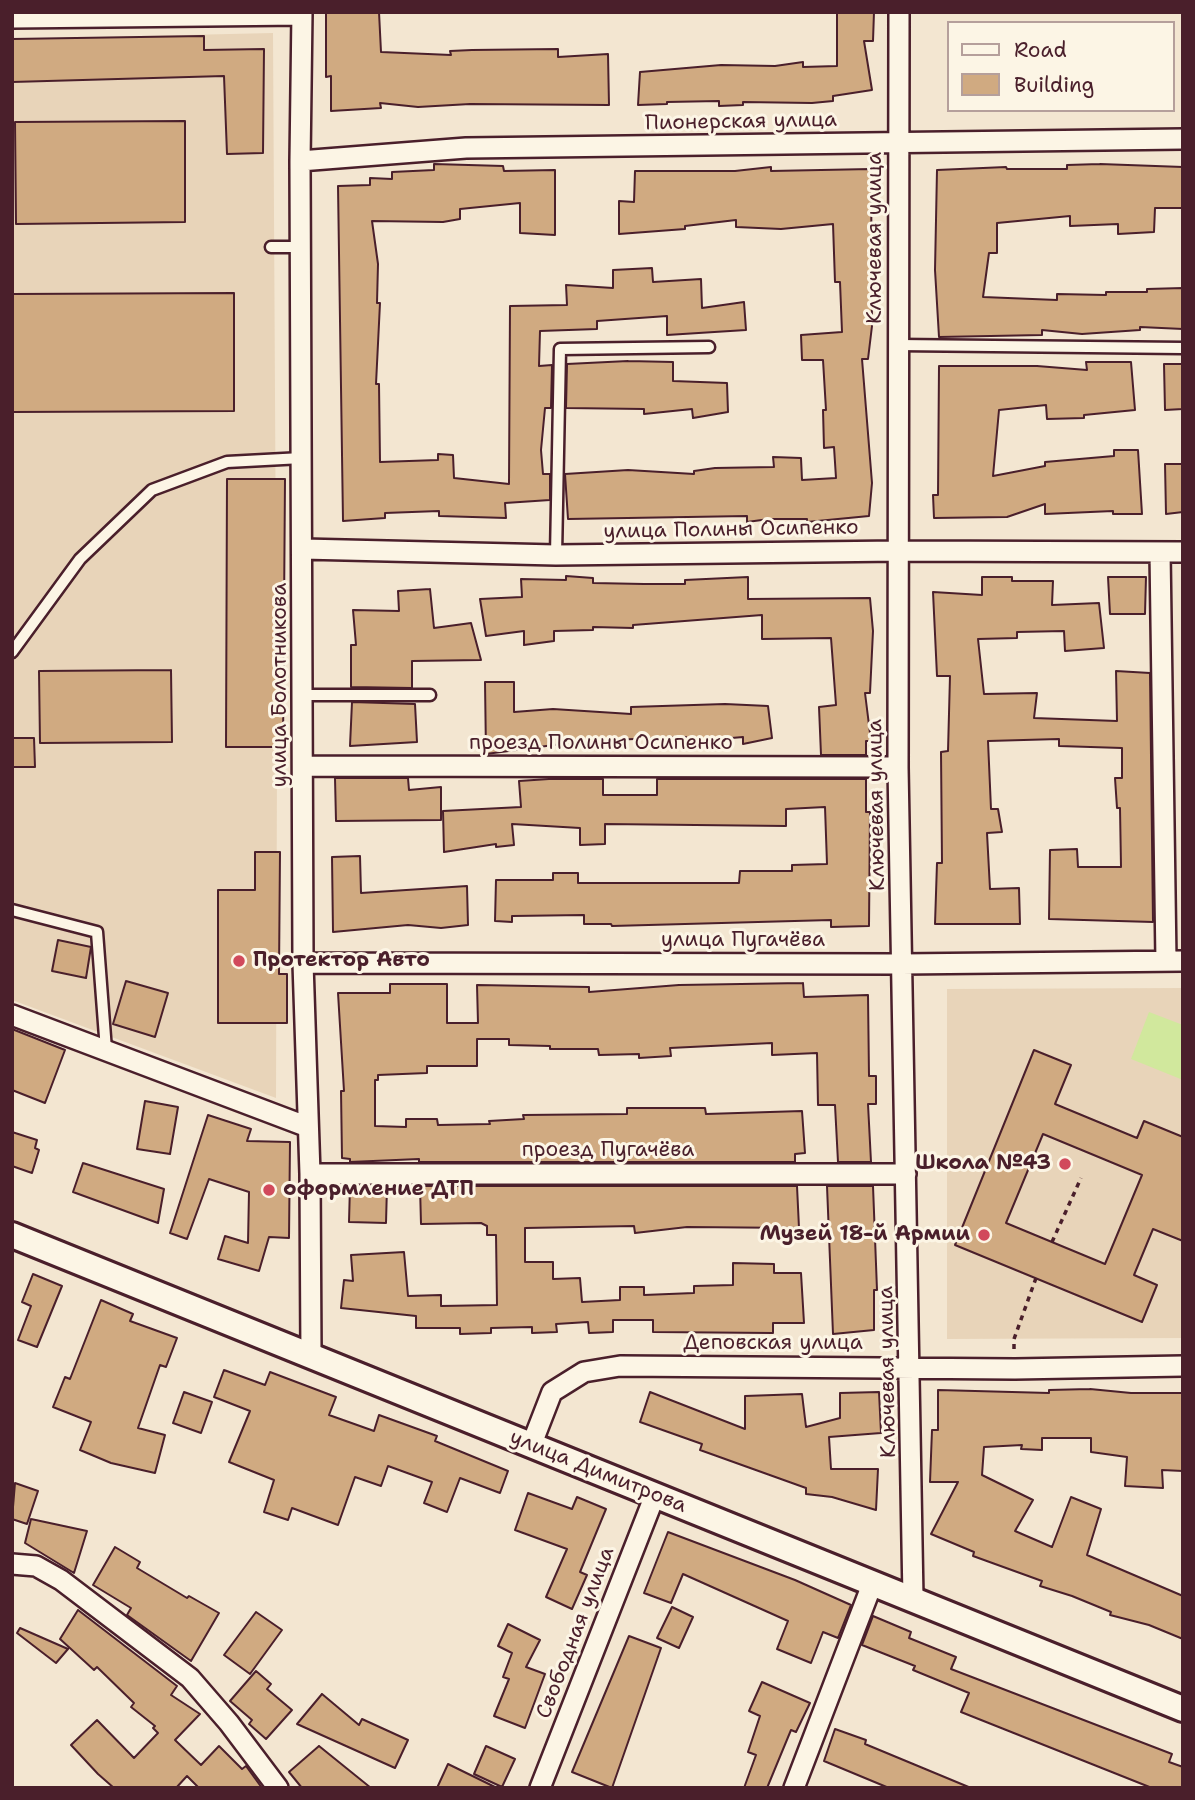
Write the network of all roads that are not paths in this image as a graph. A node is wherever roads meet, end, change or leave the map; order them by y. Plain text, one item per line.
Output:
1 (899, 12) edge
2 (302, 13) edge
3 (12, 18) edge
4 (1183, 139) edge
5 (898, 143) junction
6 (300, 161) junction
7 (271, 247) dead end
8 (300, 247) junction
9 (898, 345) junction
10 (709, 347) dead end
11 (1183, 348) edge
12 (302, 458) junction
13 (303, 550) junction
14 (900, 551) junction
15 (1160, 552) junction
16 (1183, 552) edge
17 (556, 555) junction
18 (12, 652) edge
19 (303, 695) junction
20 (430, 695) dead end
21 (304, 766) junction
22 (898, 767) junction
23 (12, 910) edge
24 (1174, 961) edge
25 (303, 963) junction
26 (902, 964) junction
27 (12, 1015) edge
28 (106, 1051) junction
29 (308, 1127) junction
30 (310, 1174) junction
31 (906, 1174) junction
32 (12, 1235) edge
33 (311, 1357) junction
34 (1183, 1366) edge
35 (911, 1368) junction
36 (531, 1446) junction
37 (654, 1495) junction
38 (12, 1564) edge
39 (873, 1582) junction
40 (913, 1598) junction
41 (1183, 1709) edge
42 (798, 1787) edge
43 (278, 1788) edge
44 (540, 1788) edge

1 - 5 street, Ключевая улица
2 - 3 street
2 - 6 street, улица Болотникова
4 - 5 street, Пионерская улица
5 - 6 street, Пионерская улица
5 - 9 street, Ключевая улица
6 - 8 street, улица Болотникова
7 - 8 lane
8 - 12 street, улица Болотникова
9 - 11 lane
9 - 14 street, Ключевая улица
10 - 17 lane
12 - 13 street, улица Болотникова
12 - 18 lane
13 - 17 street, улица Полины Осипенко
13 - 19 street, улица Болотникова
14 - 15 street, улица Полины Осипенко
14 - 17 street, улица Полины Осипенко
14 - 22 street, Ключевая улица
15 - 16 street, улица Полины Осипенко
15 - 24 street
19 - 20 lane
19 - 21 street, улица Болотникова
21 - 22 street, проезд Полины Осипенко
21 - 25 street, улица Болотникова
22 - 26 street, Ключевая улица
23 - 28 lane
24 - 26 street, улица Пугачёва
25 - 26 street, улица Пугачёва
25 - 29 street, улица Болотникова
26 - 31 street, Ключевая улица
27 - 28 street
28 - 29 street
29 - 30 street, улица Болотникова
30 - 31 street, проезд Пугачёва
30 - 33 street, улица Болотникова
31 - 35 street, Ключевая улица
32 - 33 street, улица Димитрова
33 - 36 street, улица Димитрова
34 - 35 street, Деповская улица
35 - 36 street, Деповская улица
35 - 40 street, Ключевая улица
36 - 37 street, улица Димитрова
37 - 39 street, улица Димитрова
37 - 44 street, Свободная улица
38 - 43 street
39 - 40 street, улица Димитрова
39 - 42 street
40 - 41 street, улица Димитрова

